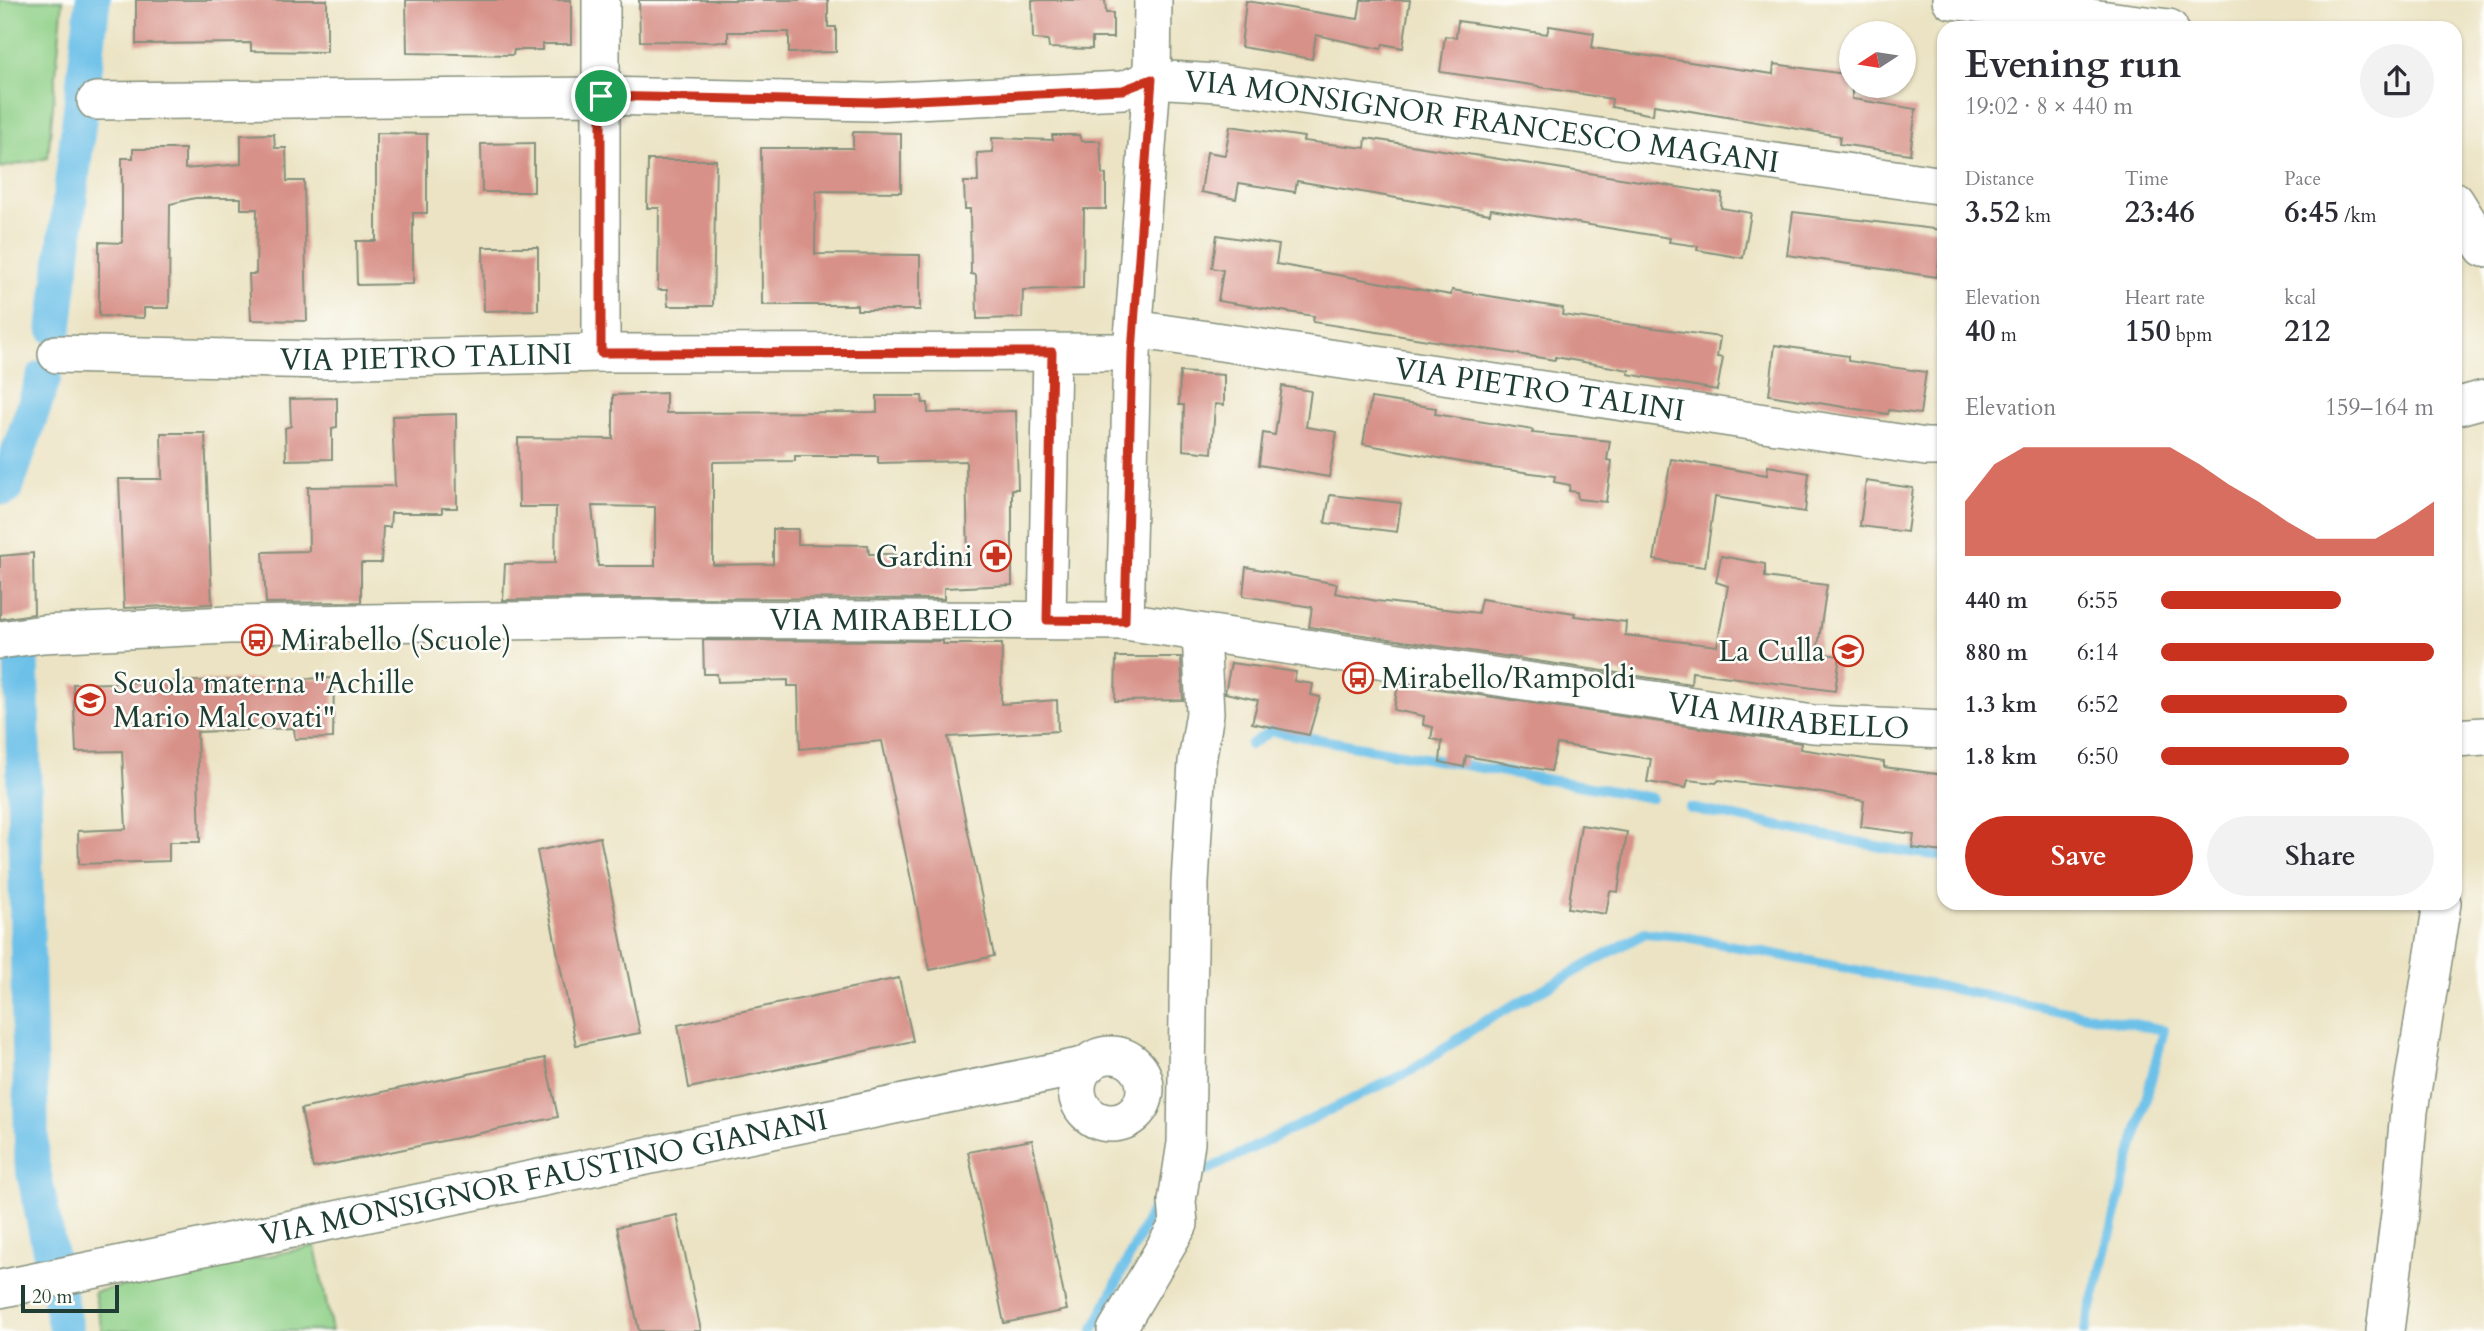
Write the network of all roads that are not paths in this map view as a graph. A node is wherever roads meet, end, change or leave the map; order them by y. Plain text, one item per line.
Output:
1 (601, 0) edge
2 (1153, 0) edge
3 (1951, 0) edge
4 (2080, 21) edge
5 (1152, 79) junction
6 (601, 96) junction
7 (96, 101) dead end
8 (1937, 185) edge
9 (2462, 212) edge
10 (2484, 248) edge
11 (1133, 341) junction
12 (1052, 352) junction
13 (601, 353) junction
14 (57, 354) dead end
15 (2484, 399) edge
16 (2462, 405) edge
17 (1937, 447) edge
18 (1047, 620) junction
19 (1125, 621) junction
20 (1201, 633) junction
21 (0, 640) edge
22 (1937, 730) edge
23 (2484, 736) edge
24 (2462, 738) edge
25 (2441, 910) edge
26 (1088, 1065) dead end
27 (0, 1289) edge
28 (1116, 1331) edge
29 (2385, 1331) edge

1 - 6 street
2 - 5 street
3 - 4 street
5 - 6 street, VIA MONSIGNOR FRANCESCO MAGANI
5 - 8 street, VIA MONSIGNOR FRANCESCO MAGANI
5 - 11 street
6 - 7 street, VIA MONSIGNOR FRANCESCO MAGANI
6 - 13 street
9 - 10 street
11 - 12 street, VIA PIETRO TALINI
11 - 17 street, VIA PIETRO TALINI
11 - 19 street
12 - 13 street, VIA PIETRO TALINI
12 - 18 street
13 - 14 street, VIA PIETRO TALINI
15 - 16 street
18 - 19 street, VIA MIRABELLO
18 - 21 street, VIA MIRABELLO
19 - 20 street, VIA MIRABELLO
20 - 22 street, VIA MIRABELLO
20 - 28 street
23 - 24 street
25 - 29 street
26 - 27 street, VIA MONSIGNOR FAUSTINO GIANANI

